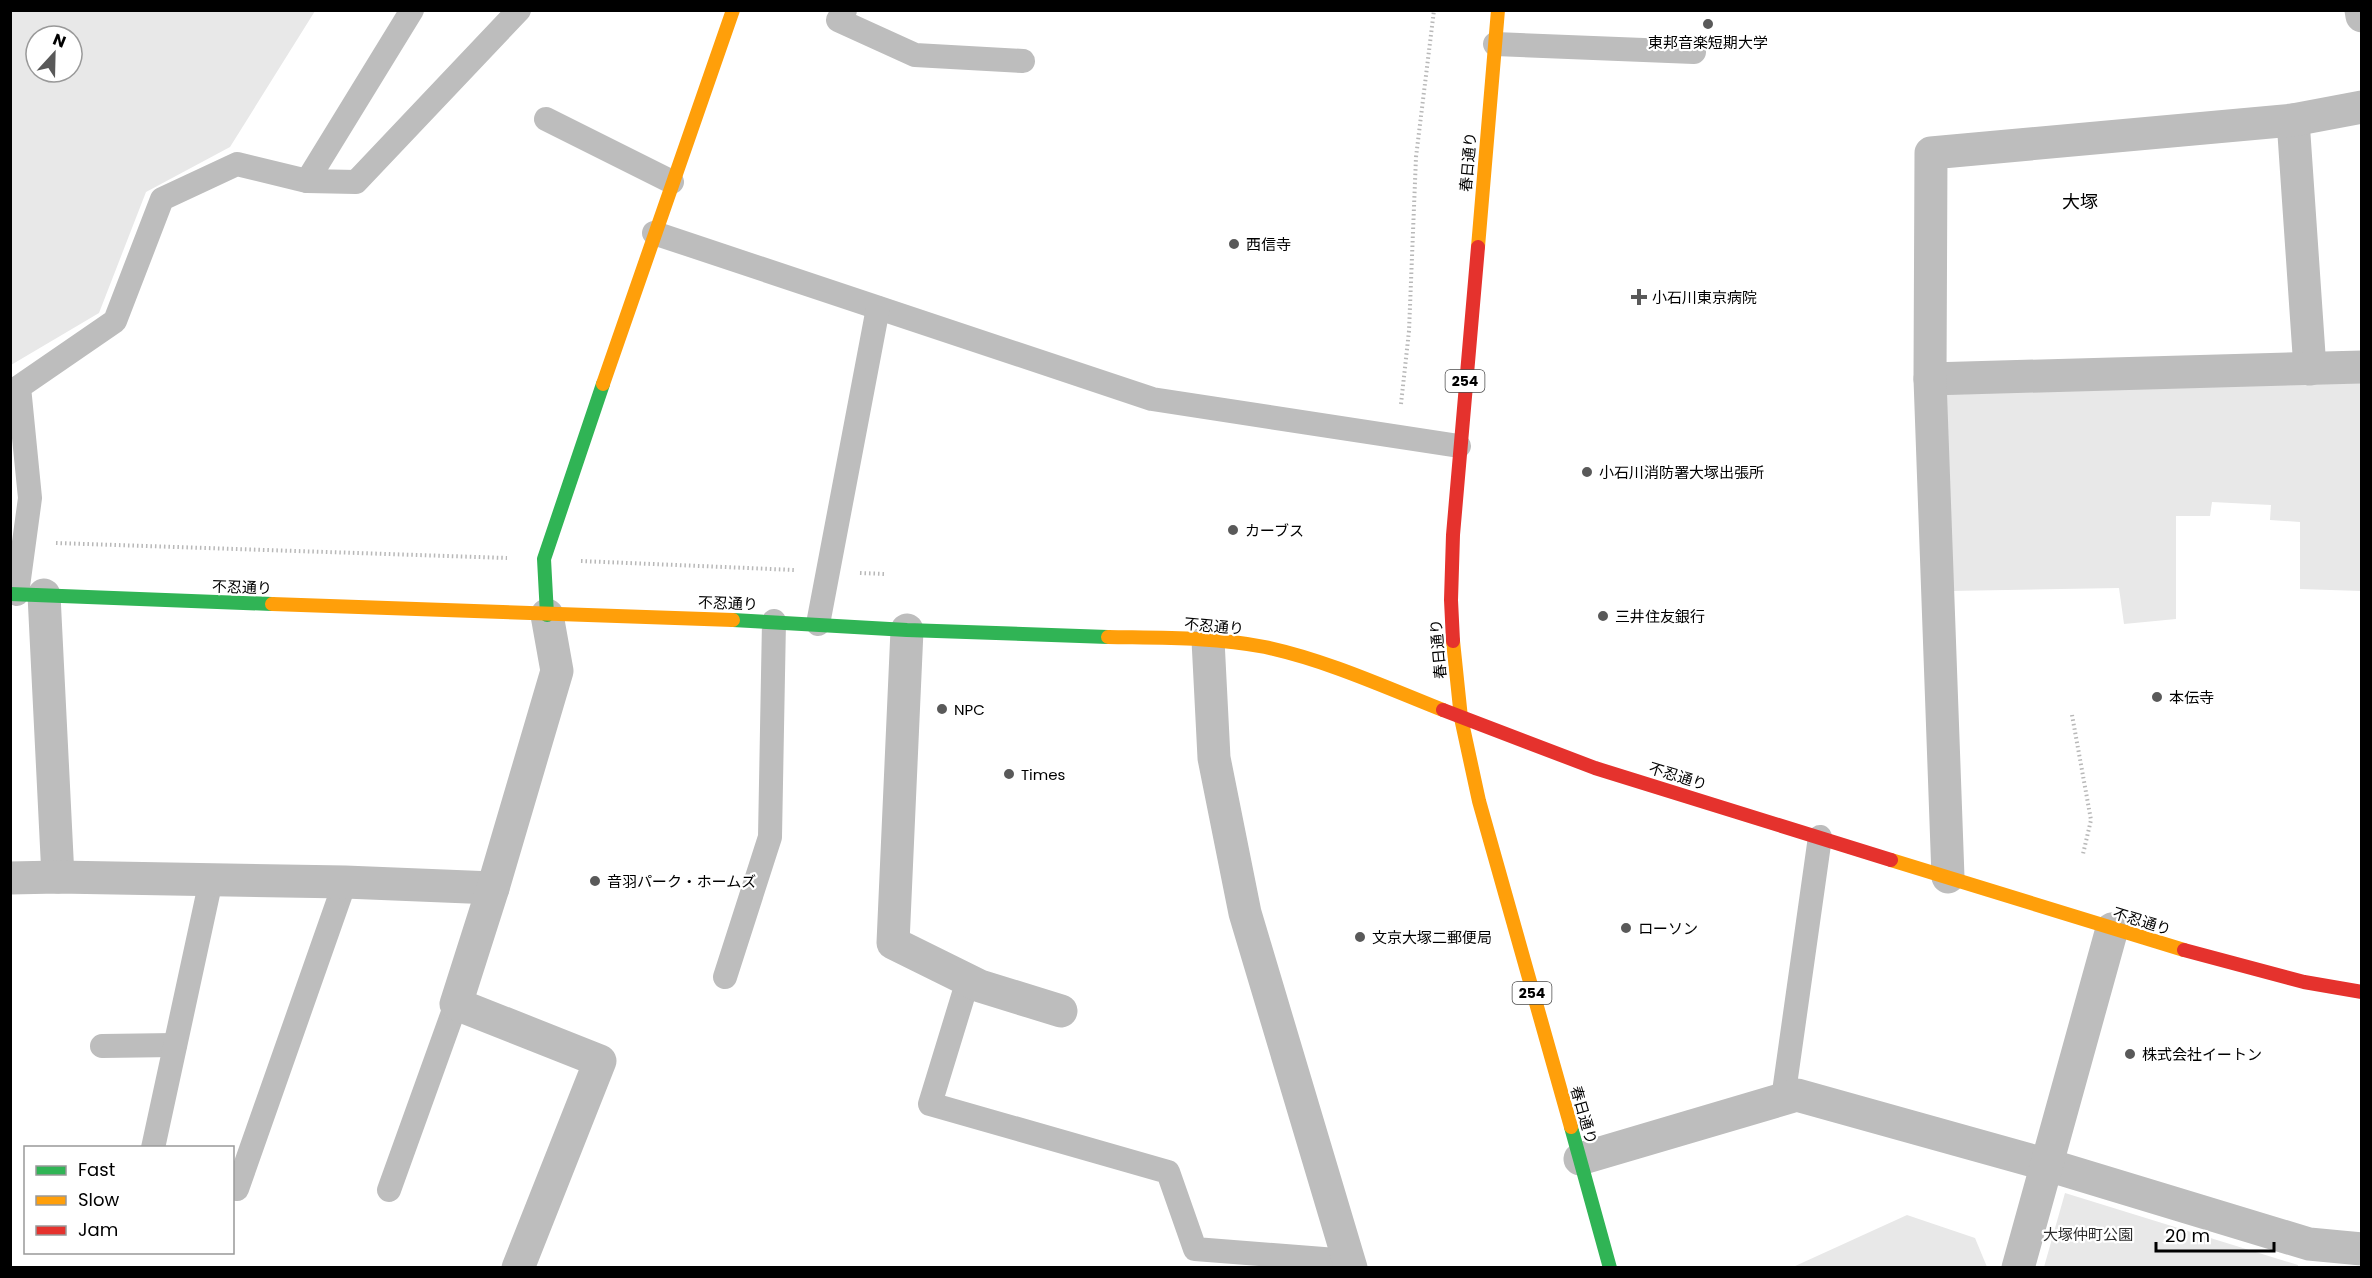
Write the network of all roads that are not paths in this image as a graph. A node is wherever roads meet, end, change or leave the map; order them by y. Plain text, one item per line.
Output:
1 (412, 10) edge
2 (519, 10) edge
3 (733, 10) edge
4 (845, 10) edge
5 (1498, 10) edge
6 (2361, 10) edge
7 (2361, 16) edge
8 (1495, 44) junction
9 (1694, 51) dead end
10 (1023, 61) dead end
11 (2361, 107) edge
12 (546, 119) dead end
13 (2293, 120) junction
14 (307, 181) junction
15 (672, 182) junction
16 (654, 233) junction
17 (878, 308) junction
18 (2361, 367) edge
19 (2310, 369) junction
20 (1930, 379) junction
21 (1459, 446) junction
22 (24, 595) edge
23 (547, 615) junction
24 (774, 621) junction
25 (818, 624) junction
26 (907, 630) junction
27 (1208, 639) junction
28 (1461, 718) junction
29 (1820, 837) junction
30 (58, 877) junction
31 (1948, 877) junction
32 (10, 878) edge
33 (211, 880) junction
34 (345, 882) junction
35 (494, 888) junction
36 (2112, 929) junction
37 (725, 977) dead end
38 (968, 980) junction
39 (2361, 993) edge
40 (456, 1004) junction
41 (1061, 1011) dead end
42 (175, 1045) junction
43 (102, 1046) dead end
44 (1783, 1099) junction
45 (153, 1146) edge
46 (1580, 1159) junction
47 (2048, 1166) junction
48 (234, 1188) edge
49 (389, 1190) dead end
50 (2361, 1249) edge
51 (1350, 1264) edge
52 (518, 1268) edge
53 (1610, 1268) edge
54 (2018, 1268) edge

1 - 14 lane
2 - 14 lane
3 - 15 main road
4 - 10 lane
5 - 8 main road, 春日通り / 254
6 - 7 street
8 - 9 lane
8 - 21 main road, 春日通り / 254
11 - 13 street
12 - 15 lane
13 - 19 street
13 - 20 street
14 - 22 lane
15 - 16 main road
16 - 17 lane
16 - 23 main road
17 - 21 lane
17 - 25 lane
18 - 19 street
19 - 20 street
20 - 31 street
21 - 28 main road, 春日通り / 254
22 - 23 main road, 不忍通り
22 - 30 street
23 - 24 main road, 不忍通り
23 - 35 street
24 - 25 main road, 不忍通り
24 - 37 lane
25 - 26 main road, 不忍通り
26 - 27 main road, 不忍通り
26 - 38 street
27 - 28 main road, 不忍通り
27 - 51 street
28 - 29 main road, 不忍通り
28 - 46 main road, 春日通り / 254
29 - 31 main road, 不忍通り
29 - 44 lane
30 - 32 street
30 - 33 street
31 - 36 main road, 不忍通り
33 - 34 street
33 - 42 lane
34 - 35 street
34 - 48 lane
35 - 40 street
36 - 39 main road, 不忍通り
36 - 47 street
38 - 41 street
38 - 51 lane
40 - 49 lane
40 - 52 street
42 - 43 lane
42 - 45 lane
44 - 46 street
44 - 47 street
46 - 53 main road, 春日通り / 254
47 - 50 street
47 - 54 street

